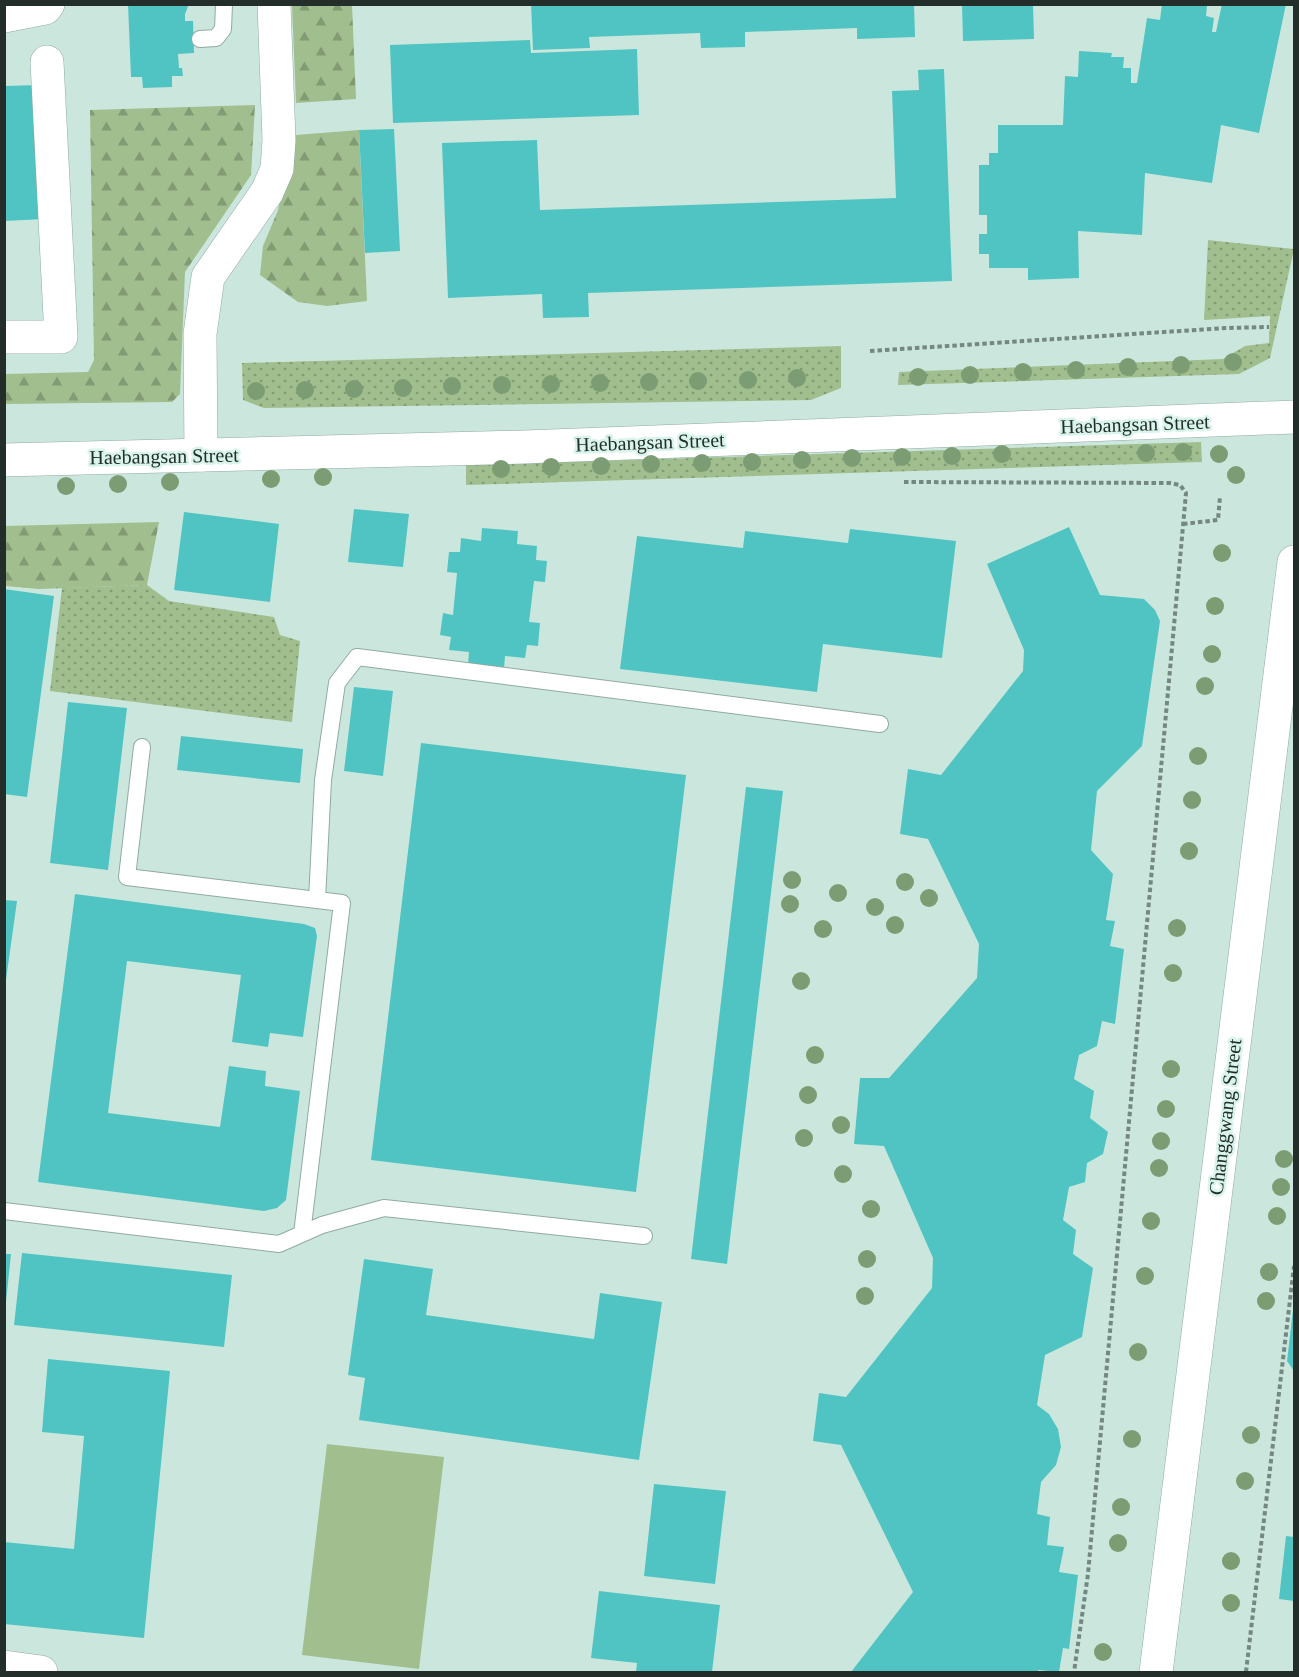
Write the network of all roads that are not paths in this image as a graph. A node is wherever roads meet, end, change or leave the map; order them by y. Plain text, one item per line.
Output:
1 (48, 4) edge
2 (224, 4) edge
3 (274, 4) edge
4 (4, 15) edge
5 (200, 39) dead end
6 (47, 62) dead end
7 (4, 337) edge
8 (1294, 417) edge
9 (201, 455) junction
10 (4, 460) edge
11 (1294, 562) edge
12 (880, 724) dead end
13 (142, 747) dead end
14 (317, 900) junction
15 (4, 1211) edge
16 (302, 1234) junction
17 (644, 1236) dead end
18 (4, 1667) edge
19 (41, 1672) edge
20 (1156, 1672) edge

1 - 4 main road
2 - 5 lane
3 - 9 main road
6 - 7 main road
8 - 9 main road, Haebangsan Street
9 - 10 main road, Haebangsan Street
11 - 20 main road, Changgwang Street
12 - 14 lane
13 - 14 lane
14 - 16 lane
15 - 16 lane
16 - 17 lane
18 - 19 main road

